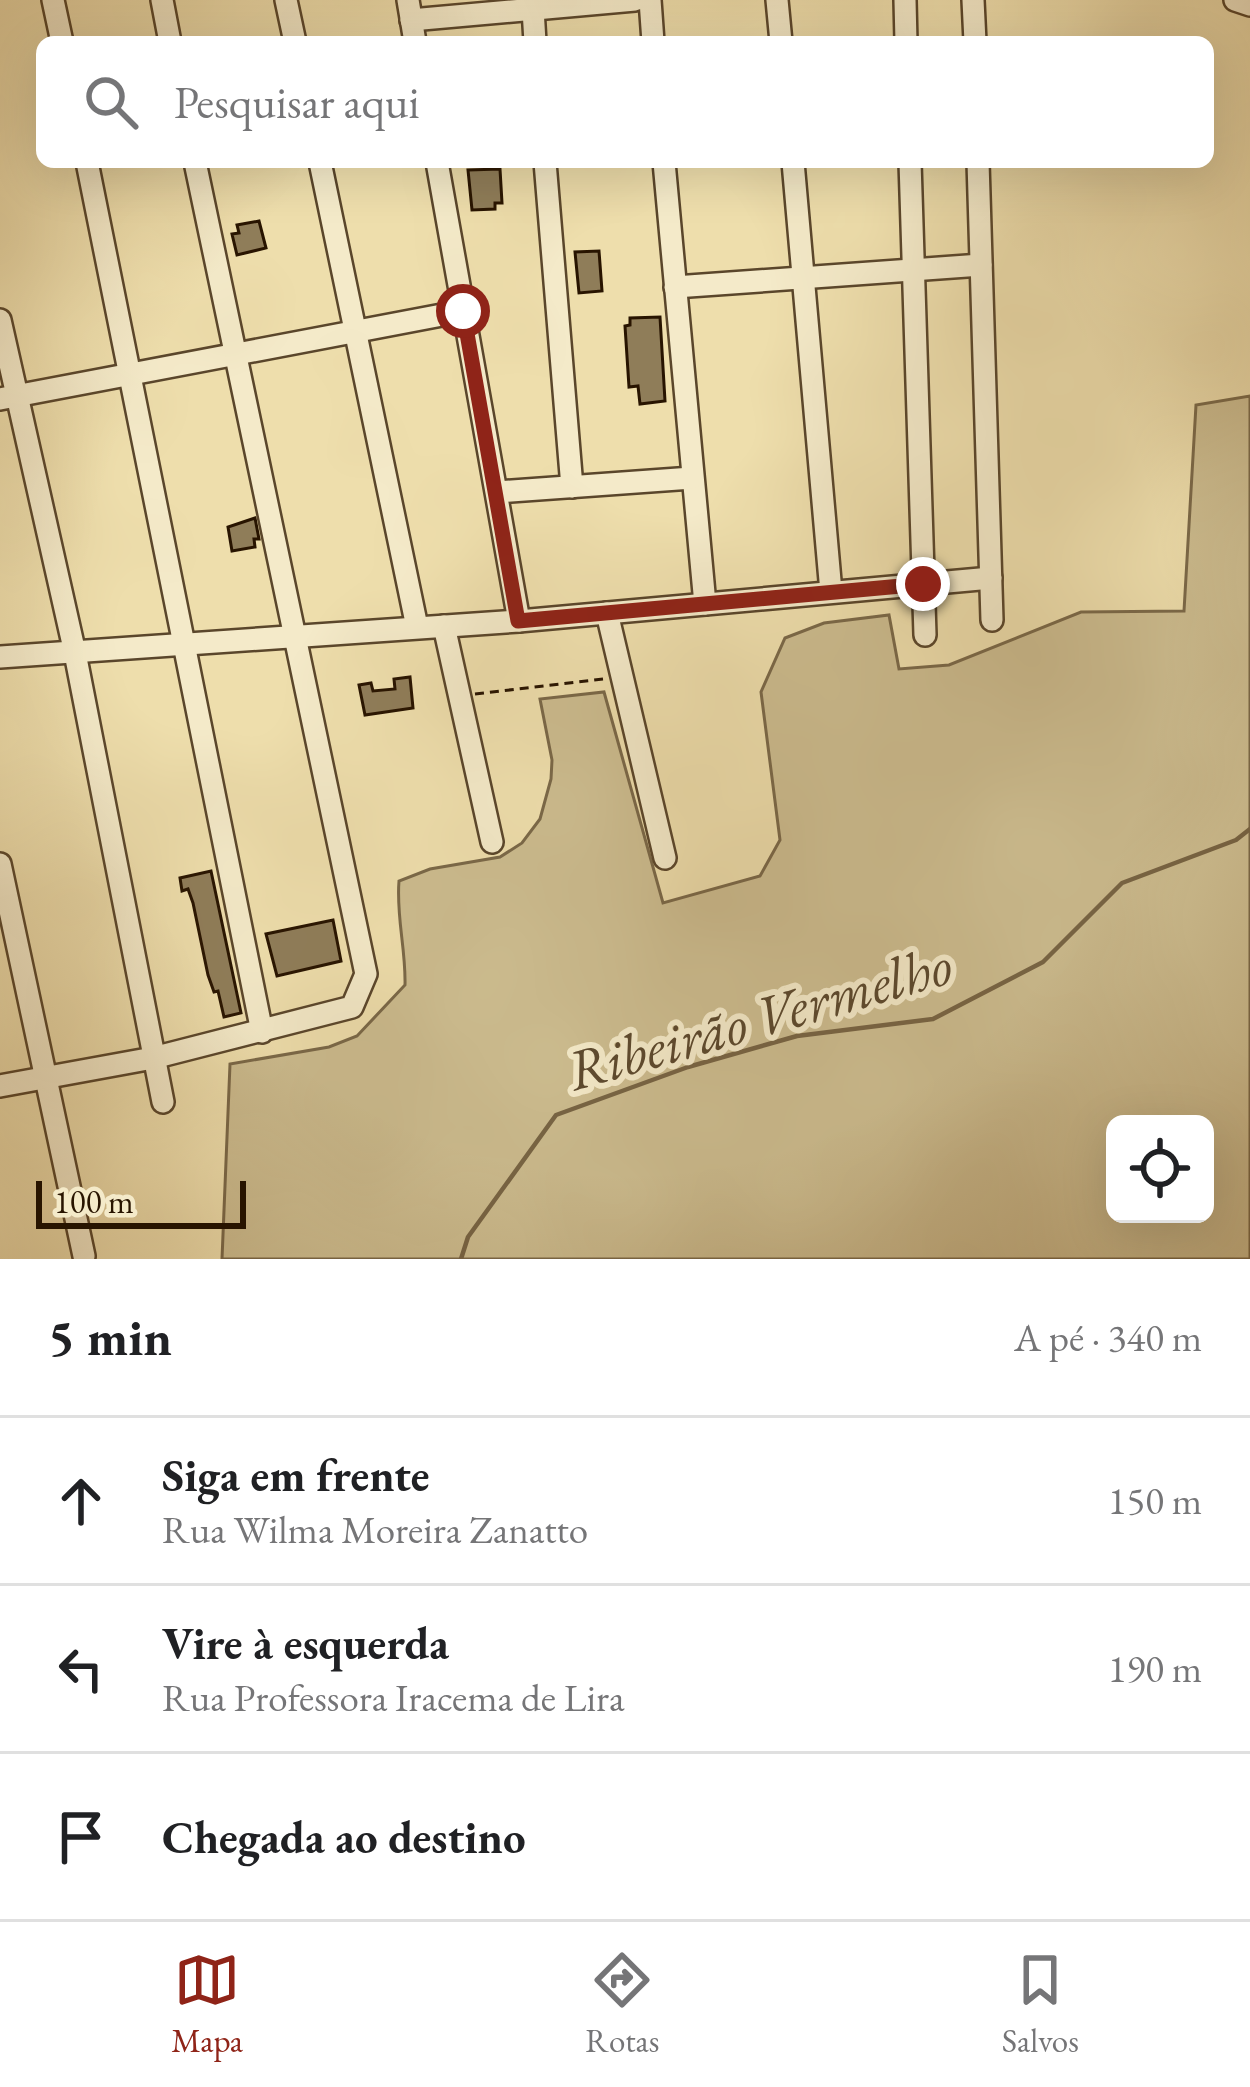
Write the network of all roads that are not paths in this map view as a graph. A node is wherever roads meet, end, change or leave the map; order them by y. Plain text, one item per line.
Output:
1 (53, 0) edge
2 (162, 0) edge
3 (286, 0) edge
4 (635, 0) edge
5 (650, 0) edge
6 (777, 0) edge
7 (905, 0) edge
8 (974, 0) edge
9 (1235, 0) edge
10 (1250, 4) edge
11 (532, 9) junction
12 (411, 21) edge
13 (61, 36) edge
14 (169, 36) edge
15 (294, 36) edge
16 (535, 36) edge
17 (653, 36) edge
18 (780, 36) edge
19 (906, 36) edge
20 (975, 36) edge
21 (88, 168) edge
22 (196, 168) edge
23 (321, 168) edge
24 (438, 168) edge
25 (545, 168) edge
26 (665, 168) edge
27 (794, 168) edge
28 (910, 168) edge
29 (978, 168) edge
30 (982, 265) junction
31 (914, 270) junction
32 (804, 278) junction
33 (675, 287) junction
34 (463, 311) junction
35 (0, 320) edge
36 (355, 330) junction
37 (234, 353) junction
38 (131, 372) junction
39 (8, 397) edge
40 (692, 478) junction
41 (572, 487) junction
42 (497, 492) junction
43 (991, 578) junction
44 (923, 584) junction
45 (831, 592) junction
46 (705, 604) junction
47 (607, 613) junction
48 (992, 620) dead end
49 (518, 621) junction
50 (444, 626) junction
51 (417, 627) junction
52 (925, 635) dead end
53 (296, 637) junction
54 (185, 646) junction
55 (75, 653) junction
56 (0, 657) edge
57 (492, 842) dead end
58 (665, 858) dead end
59 (0, 864) edge
60 (262, 1032) junction
61 (153, 1058) junction
62 (45, 1077) junction
63 (0, 1087) edge
64 (163, 1102) dead end
65 (84, 1256) edge

1 - 13 street
2 - 14 street
3 - 15 street
4 - 11 street
5 - 17 street
6 - 18 street
7 - 19 street
8 - 20 street
9 - 10 street
11 - 12 street
11 - 16 street
21 - 38 street
22 - 37 street
23 - 36 street
24 - 34 street
25 - 41 street
26 - 33 street
27 - 32 street
28 - 31 street
29 - 30 street
30 - 31 street
30 - 43 street
31 - 32 street
31 - 44 street
32 - 33 street
32 - 45 street
33 - 40 street
34 - 36 street
34 - 42 street
35 - 39 street
36 - 37 street
36 - 51 street
37 - 38 street
37 - 53 street
38 - 39 street
38 - 54 street
39 - 55 street
40 - 41 street
40 - 46 street
41 - 42 street
42 - 49 street
43 - 44 street
43 - 48 street
44 - 45 street
44 - 52 street
45 - 46 street
46 - 47 street
47 - 49 street
47 - 58 street
49 - 50 street
50 - 51 street
50 - 57 street
51 - 53 street
53 - 54 street
53 - 60 street
54 - 55 street
54 - 60 street
55 - 56 street
55 - 61 street
59 - 62 street
60 - 61 street
61 - 62 street
61 - 64 street
62 - 63 street
62 - 65 street

